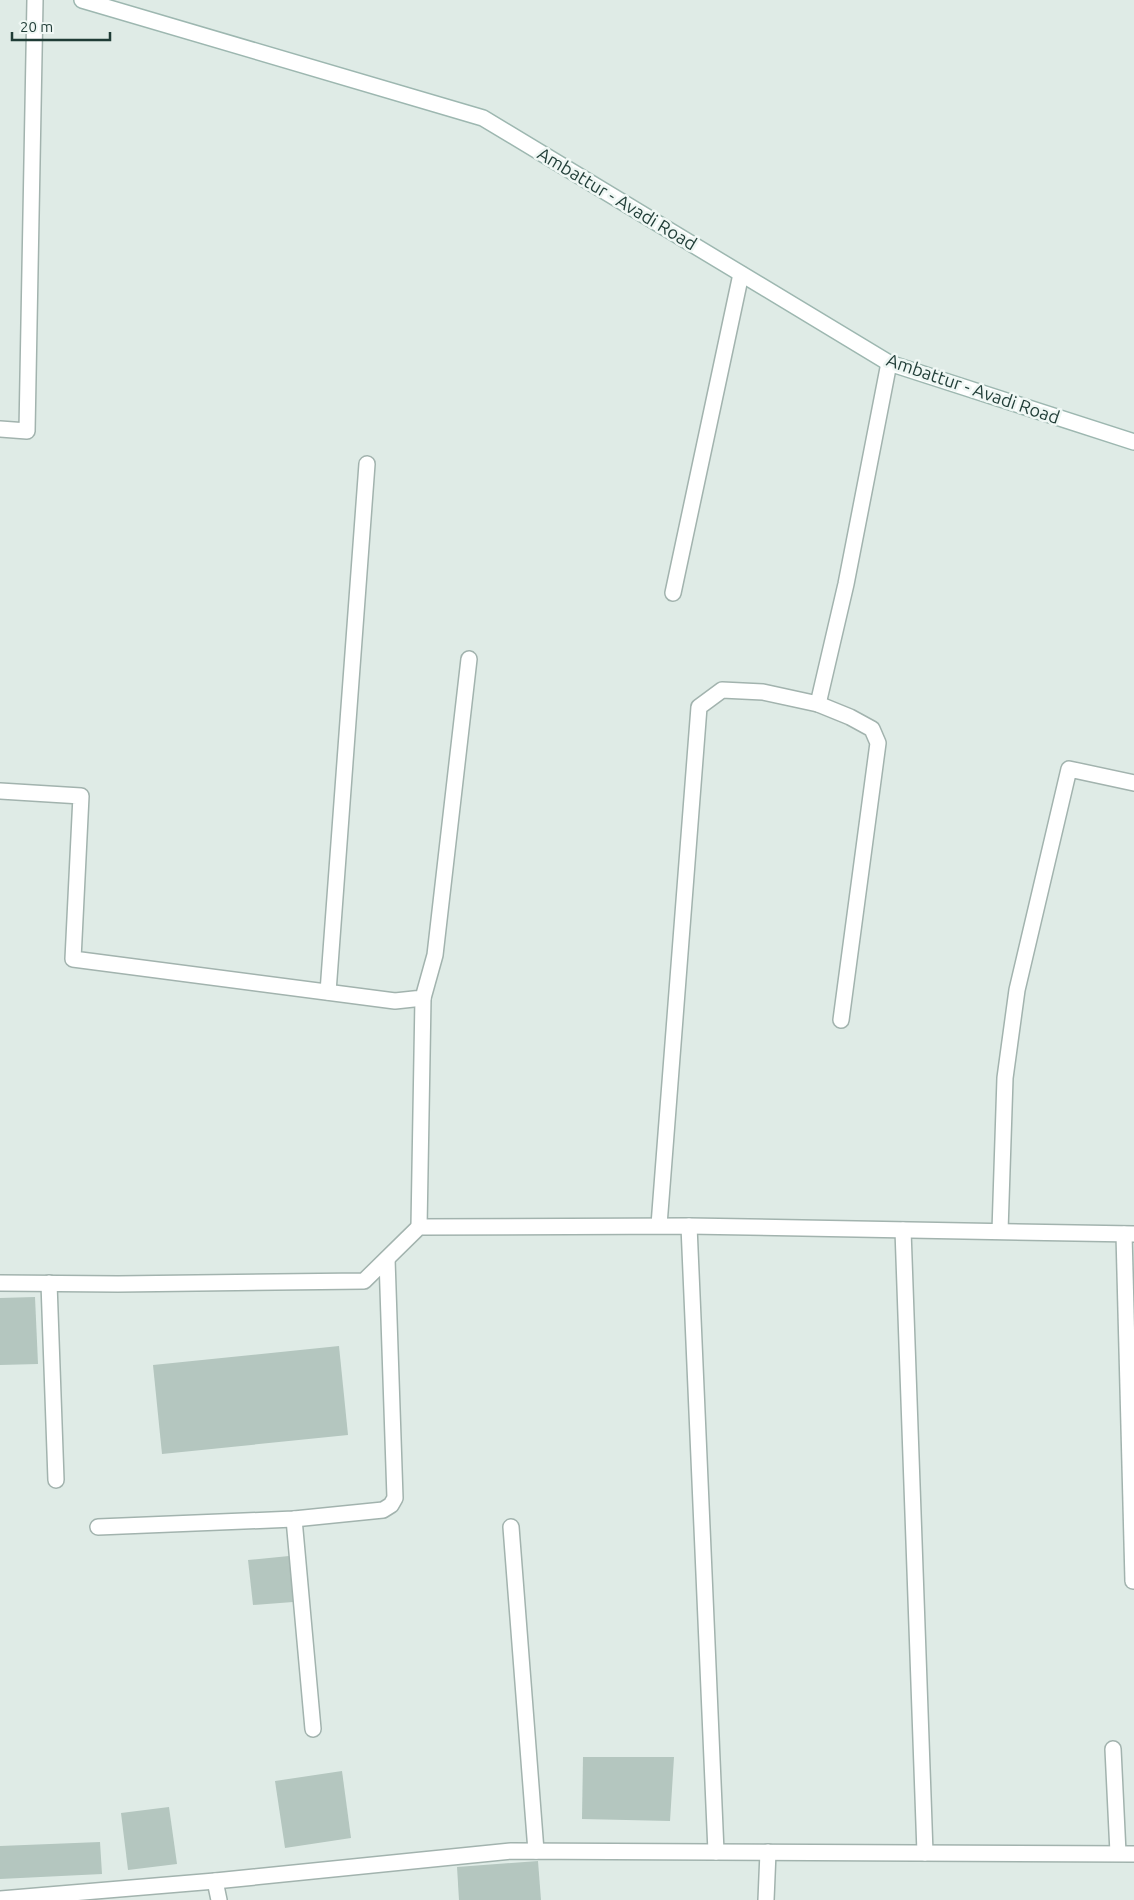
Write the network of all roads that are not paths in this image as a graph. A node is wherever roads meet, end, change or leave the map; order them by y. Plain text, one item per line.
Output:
1 (35, 0) edge
2 (82, 0) edge
3 (741, 274) junction
4 (889, 363) junction
5 (0, 429) edge
6 (1134, 442) edge
7 (367, 464) dead end
8 (673, 593) dead end
9 (469, 659) dead end
10 (818, 704) junction
11 (1134, 783) edge
12 (0, 791) edge
13 (328, 992) junction
14 (423, 998) junction
15 (841, 1020) dead end
16 (659, 1226) junction
17 (689, 1226) junction
18 (419, 1227) junction
19 (903, 1230) junction
20 (1000, 1231) junction
21 (1129, 1234) edge
22 (387, 1259) junction
23 (0, 1283) edge
24 (49, 1283) junction
25 (56, 1480) dead end
26 (294, 1519) junction
27 (98, 1527) dead end
28 (511, 1527) dead end
29 (1133, 1581) dead end
30 (313, 1729) dead end
31 (1113, 1749) dead end
32 (536, 1851) junction
33 (716, 1852) junction
34 (768, 1852) junction
35 (925, 1853) junction
36 (1118, 1853) junction
37 (1134, 1854) edge
38 (215, 1881) junction
39 (0, 1899) edge
40 (219, 1900) edge
41 (766, 1900) edge

1 - 5 street
2 - 3 street, Ambattur - Avadi Road
3 - 4 street, Ambattur - Avadi Road
3 - 8 street
4 - 6 street, Ambattur - Avadi Road
4 - 10 street
7 - 13 street
9 - 14 street
10 - 15 street
10 - 16 street
11 - 20 street
12 - 13 street
13 - 14 street
14 - 18 street
16 - 17 street
16 - 18 street
17 - 19 street
17 - 33 street
18 - 22 street
19 - 20 street
19 - 35 street
20 - 21 street
21 - 29 street
22 - 24 street
22 - 26 street
23 - 24 street
24 - 25 street
26 - 27 street
26 - 30 street
28 - 32 street
31 - 36 street
32 - 33 street
32 - 38 street
33 - 34 street
34 - 35 street
34 - 41 street
35 - 36 street
36 - 37 street
38 - 39 street
38 - 40 street

